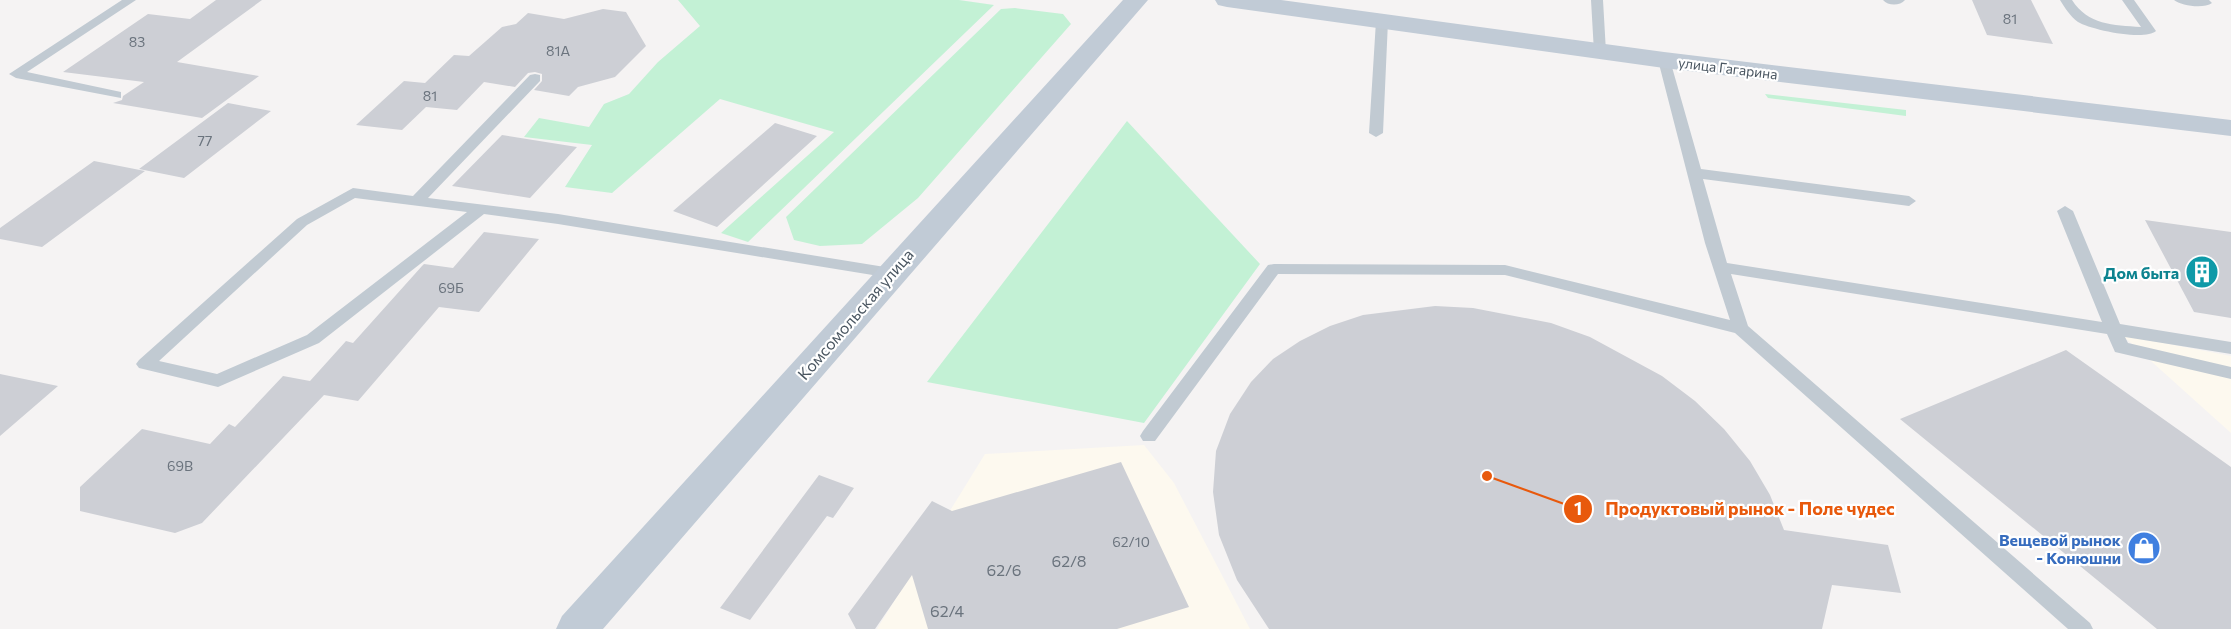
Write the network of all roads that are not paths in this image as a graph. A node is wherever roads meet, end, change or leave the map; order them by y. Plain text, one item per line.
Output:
1 (130, 0) edge
2 (1136, 0) edge
3 (1227, 0) edge
4 (1597, 0) edge
5 (1889, 0) edge
6 (1899, 0) edge
7 (2066, 0) edge
8 (2128, 0) edge
9 (2180, 0) edge
10 (2206, 3) dead end
11 (1382, 21) junction
12 (1600, 52) junction
13 (1664, 60) junction
14 (535, 78) dead end
15 (116, 95) dead end
16 (2231, 128) edge
17 (1376, 133) dead end
18 (1694, 173) junction
19 (416, 201) junction
20 (1909, 201) dead end
21 (481, 209) junction
22 (2065, 211) dead end
23 (1720, 267) junction
24 (891, 273) junction
25 (1740, 329) junction
26 (2111, 329) junction
27 (2231, 348) edge
28 (2231, 373) edge
29 (1149, 436) dead end
30 (577, 629) edge
31 (2084, 629) edge

1 - 15 lane
2 - 24 main road, Комсомольская улица
3 - 11 main road, улица Гагарина
4 - 12 lane
5 - 6 lane
7 - 8 lane
9 - 10 lane
11 - 12 main road, улица Гагарина
11 - 17 lane
12 - 13 main road, улица Гагарина
13 - 16 main road, улица Гагарина
13 - 18 lane
14 - 19 lane
18 - 20 lane
18 - 23 lane
19 - 21 lane
19 - 21 lane
21 - 24 lane
22 - 26 lane
23 - 25 lane
23 - 26 lane
24 - 30 main road, Комсомольская улица
25 - 29 lane
25 - 31 lane
26 - 27 lane
26 - 28 lane

